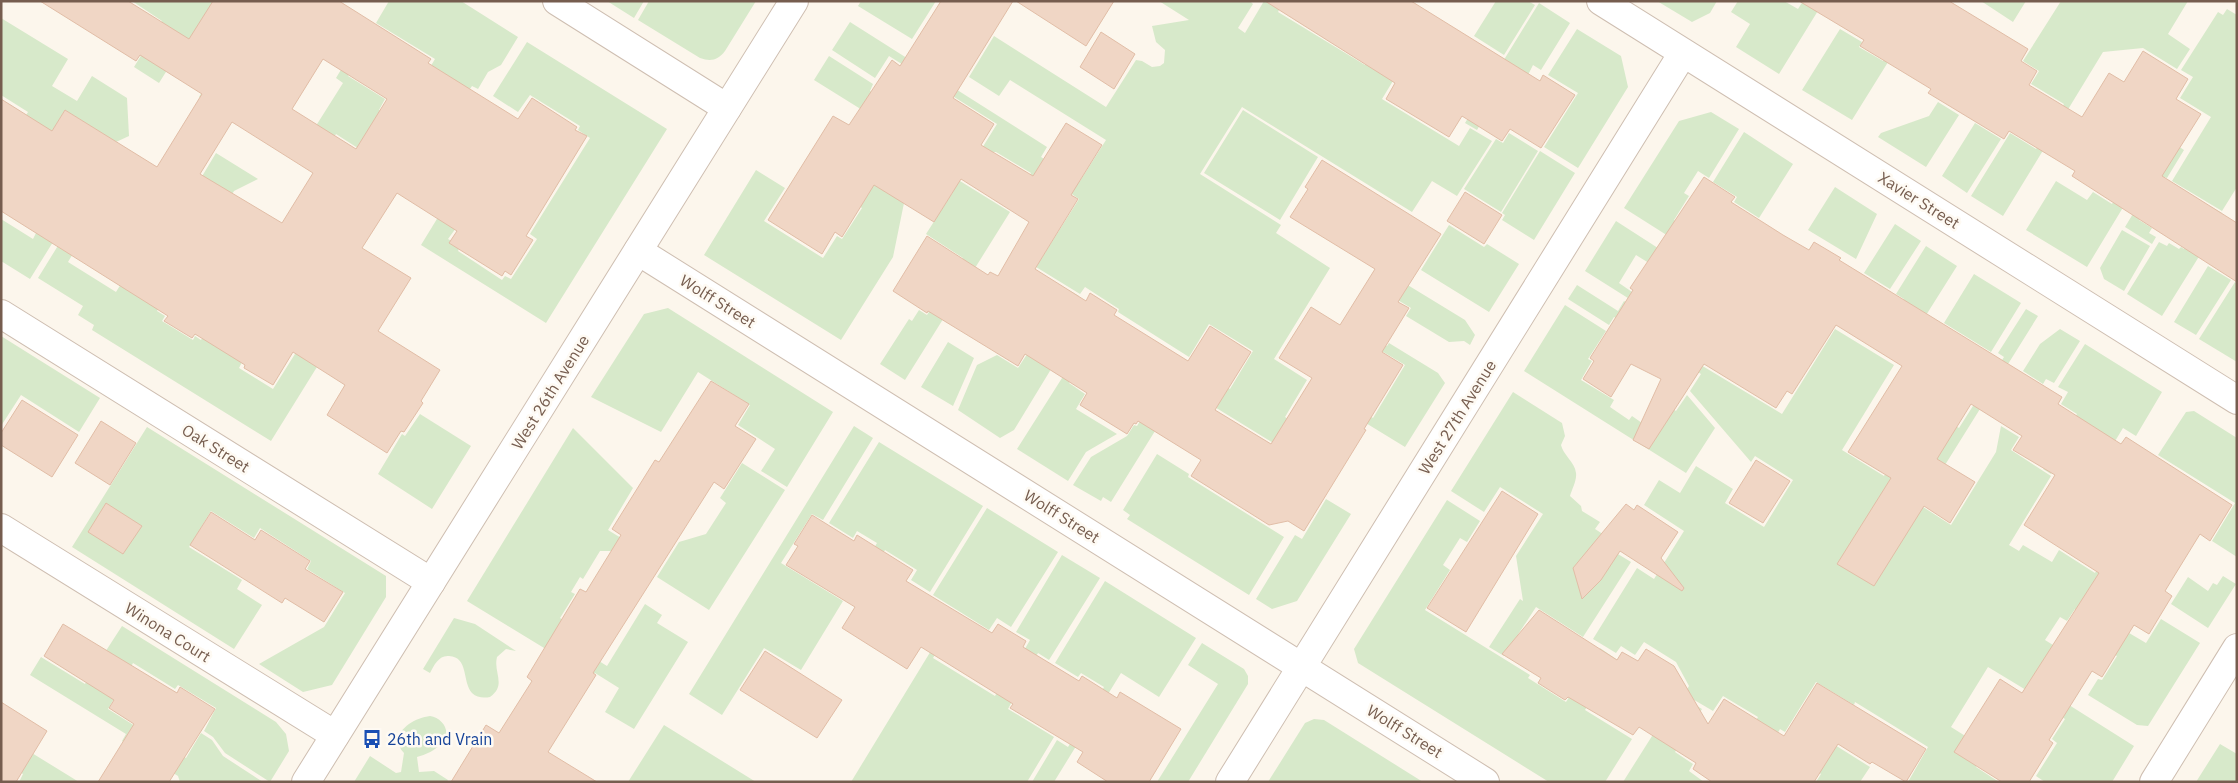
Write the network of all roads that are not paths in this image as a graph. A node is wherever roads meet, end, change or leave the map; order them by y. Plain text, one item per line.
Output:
1 (557, 1) edge
2 (794, 1) edge
3 (1601, 1) edge
4 (1683, 53) junction
5 (727, 108) junction
6 (638, 251) junction
7 (1, 314) edge
8 (2237, 400) edge
9 (1, 528) edge
10 (431, 582) junction
11 (2237, 648) edge
12 (1301, 666) junction
13 (335, 735) junction
14 (306, 782) edge
15 (1230, 782) edge
16 (1485, 782) edge
17 (2154, 782) edge

1 - 5 street
2 - 5 street, West 26th Avenue
3 - 4 street, Xavier Street
4 - 8 street, Xavier Street
4 - 12 street, West 27th Avenue
5 - 6 street, West 26th Avenue
6 - 10 street, West 26th Avenue
6 - 12 street, Wolff Street
7 - 10 street, Oak Street
9 - 13 street, Winona Court
10 - 13 street, West 26th Avenue
11 - 17 street
12 - 15 street, West 27th Avenue
12 - 16 street, Wolff Street
13 - 14 street, West 26th Avenue

